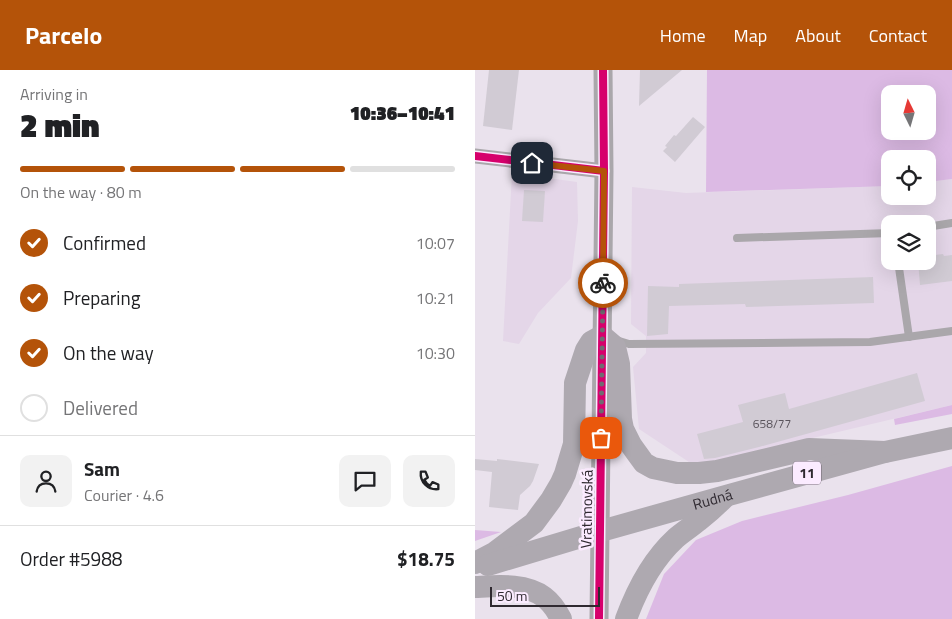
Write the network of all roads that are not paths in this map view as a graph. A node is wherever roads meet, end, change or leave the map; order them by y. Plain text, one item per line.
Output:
1 (603, 70) edge
2 (475, 156) edge
3 (604, 171) junction
4 (952, 223) edge
5 (936, 226) edge
6 (881, 233) edge
7 (737, 238) dead end
8 (899, 270) edge
9 (952, 331) edge
10 (603, 336) junction
11 (909, 336) junction
12 (952, 438) edge
13 (885, 452) junction
14 (729, 494) junction
15 (601, 531) junction
16 (475, 563) edge
17 (475, 569) edge
18 (475, 587) edge
19 (561, 619) edge
20 (599, 619) edge
21 (625, 619) edge

1 - 3 street, Vratimovská
2 - 3 street
3 - 10 street, Vratimovská
4 - 5 lane
6 - 7 lane
8 - 11 lane
9 - 11 lane
10 - 11 lane
10 - 13 main road
10 - 15 street, Vratimovská
10 - 16 main road
12 - 13 main road, Rudná / 11
13 - 14 main road, Rudná / 11
14 - 15 main road, Rudná / 11
14 - 21 main road
15 - 17 main road, Rudná / 11
15 - 20 street, Vratimovská
18 - 19 main road

